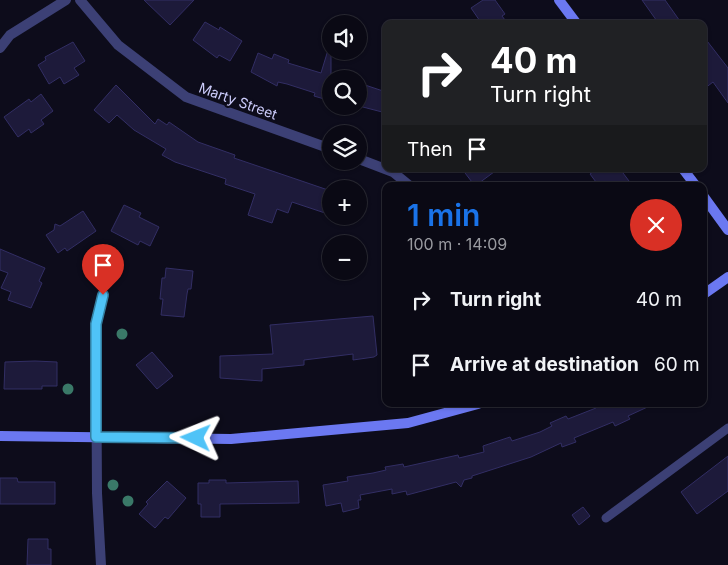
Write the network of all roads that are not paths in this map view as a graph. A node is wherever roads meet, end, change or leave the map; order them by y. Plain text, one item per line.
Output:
1 (66, 0) edge
2 (80, 0) edge
3 (559, 0) edge
4 (574, 20) edge
5 (0, 48) edge
6 (322, 146) edge
7 (367, 162) edge
8 (382, 168) edge
9 (393, 172) edge
10 (685, 172) edge
11 (405, 182) edge
12 (693, 182) edge
13 (707, 201) edge
14 (728, 230) edge
15 (728, 277) edge
16 (707, 292) edge
17 (103, 295) dead end
18 (467, 407) edge
19 (728, 428) edge
20 (0, 436) edge
21 (96, 437) junction
22 (606, 518) dead end
23 (101, 565) edge

1 - 5 street
2 - 6 street, Marty Street
3 - 4 street
7 - 8 street
9 - 11 street
10 - 12 street
13 - 14 street
15 - 16 street
17 - 21 street
18 - 21 street
19 - 22 lane
20 - 21 street
21 - 23 street

